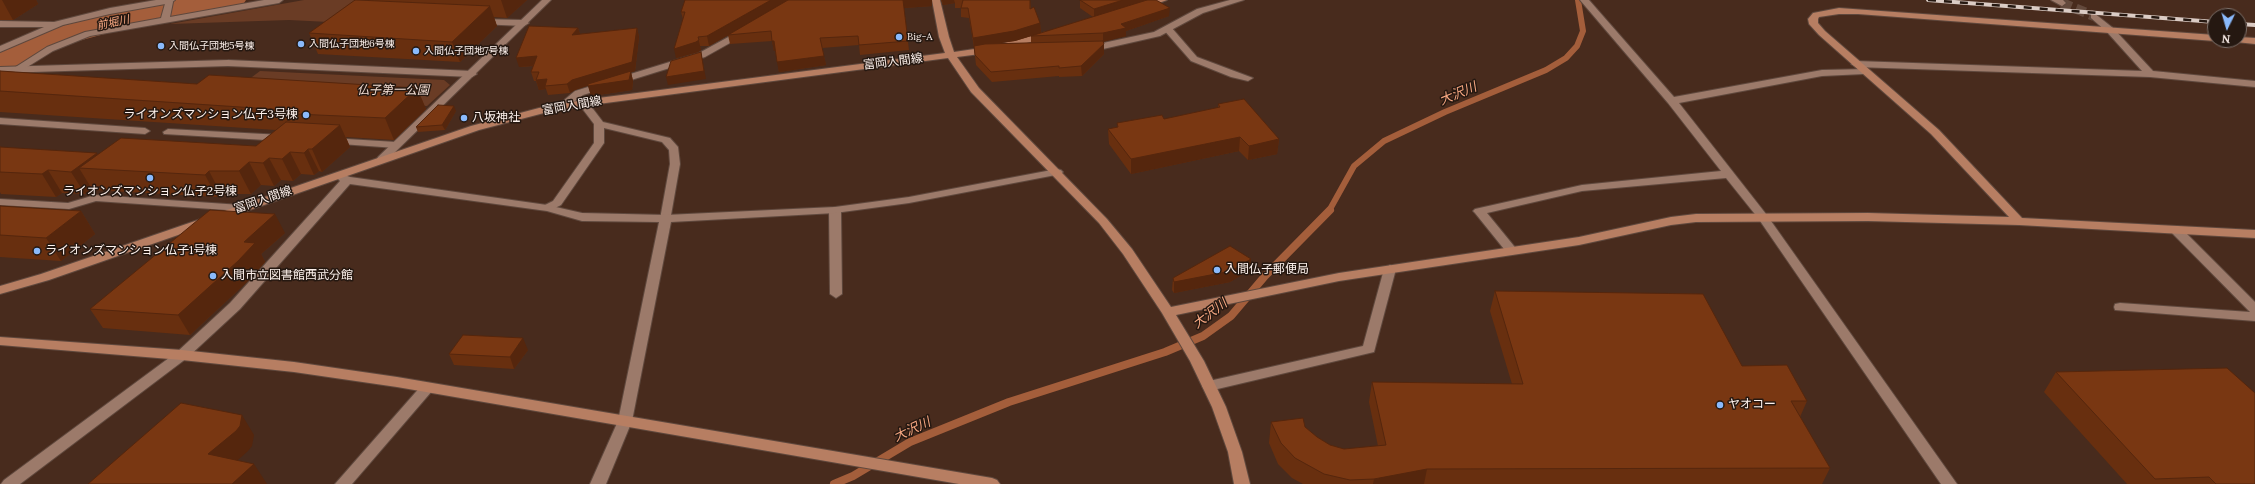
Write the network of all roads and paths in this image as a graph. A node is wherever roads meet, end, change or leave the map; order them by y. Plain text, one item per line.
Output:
1 (278, 0) edge
2 (547, 0) edge
3 (936, 0) edge
4 (1163, 0) edge
5 (1240, 0) edge
6 (170, 1) edge
7 (1585, 1) edge
8 (1134, 9) edge
9 (2094, 16) tunnel mouth
10 (165, 20) junction
11 (469, 21) edge
12 (60, 23) junction
13 (524, 23) junction
14 (0, 24) edge
15 (751, 28) edge
16 (1168, 29) junction
17 (2110, 30) junction
18 (1053, 33) edge
19 (2207, 37) edge
20 (1080, 48) edge
21 (0, 49) edge
22 (988, 50) junction
23 (1027, 50) edge
24 (951, 55) junction
25 (1856, 64) junction
26 (9, 70) edge
27 (1864, 71) junction
28 (472, 74) junction
29 (2150, 74) junction
30 (1248, 78) dead end
31 (0, 80) edge
32 (2255, 84) edge
33 (1672, 100) junction
34 (583, 103) junction
35 (562, 106) junction
36 (0, 121) edge
37 (599, 124) junction
38 (145, 130) dead end
39 (168, 132) dead end
40 (294, 139) edge
41 (318, 140) edge
42 (396, 145) junction
43 (382, 159) junction
44 (1057, 172) junction
45 (336, 174) junction
46 (1729, 174) junction
47 (347, 180) junction
48 (0, 202) edge
49 (241, 208) junction
50 (547, 208) junction
51 (835, 210) junction
52 (1762, 216) junction
53 (666, 219) junction
54 (2019, 221) junction
55 (2176, 230) junction
56 (2255, 234) edge
57 (1512, 251) junction
58 (1390, 269) junction
59 (0, 290) edge
60 (836, 294) dead end
61 (2120, 307) dead end
62 (2255, 310) edge
63 (1168, 312) junction
64 (2255, 317) edge
65 (0, 341) edge
66 (182, 355) junction
67 (1210, 386) junction
68 (427, 388) junction
69 (625, 422) junction
70 (9, 484) edge
71 (343, 484) edge
72 (598, 484) edge
73 (992, 484) edge
74 (1242, 484) edge
75 (1949, 484) edge

1 - 10 street
2 - 13 street
3 - 24 street
4 - 8 street
5 - 16 street
6 - 10 street
6 - 12 street
7 - 33 street
9 - 17 street
10 - 26 street
11 - 13 street
12 - 14 street
12 - 21 street
13 - 28 street
15 - 35 street
16 - 20 street
16 - 30 street
17 - 19 street
17 - 25 street
17 - 29 street
18 - 22 street, 富岡入間線
22 - 23 street
22 - 24 street, 富岡入間線
24 - 34 street, 富岡入間線
24 - 44 street
25 - 27 street
25 - 29 street
26 - 28 street
26 - 31 street
27 - 33 street
27 - 54 street
28 - 42 street
29 - 32 street
33 - 46 street
34 - 35 street, 富岡入間線
34 - 37 street
35 - 43 street, 富岡入間線
36 - 38 street
37 - 50 street
37 - 53 street
39 - 40 street
41 - 42 street
42 - 43 street
43 - 45 street, 富岡入間線
44 - 51 street
44 - 63 street
45 - 47 street
45 - 49 street, 富岡入間線
46 - 52 street
46 - 57 street
47 - 50 street
47 - 66 street
48 - 49 street
49 - 59 street, 富岡入間線
50 - 53 street
51 - 53 street
51 - 60 street
52 - 54 street
52 - 57 street
52 - 75 street
53 - 69 street
54 - 55 street
55 - 56 street
55 - 62 street
57 - 58 street
58 - 63 street
58 - 67 street
61 - 64 street
63 - 67 street
65 - 66 street
66 - 68 street
66 - 70 street
67 - 74 street
68 - 69 street
68 - 71 street
69 - 72 street
69 - 73 street

